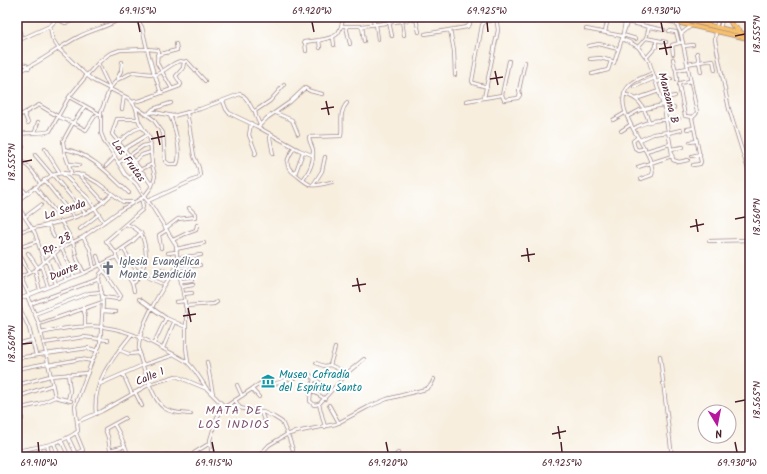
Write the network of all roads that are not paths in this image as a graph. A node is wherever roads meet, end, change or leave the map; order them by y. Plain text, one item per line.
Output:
1 (85, 17) edge
2 (123, 17) edge
3 (135, 17) edge
4 (344, 17) edge
5 (373, 17) edge
6 (391, 17) edge
7 (433, 17) edge
8 (468, 17) edge
9 (604, 17) edge
10 (628, 17) edge
11 (652, 17) edge
12 (674, 17) edge
13 (714, 17) edge
14 (719, 17) edge
15 (723, 17) edge
16 (728, 17) edge
17 (58, 18) edge
18 (409, 18) edge
19 (496, 18) edge
20 (608, 18) edge
21 (681, 18) junction
22 (416, 19) junction
23 (402, 20) junction
24 (390, 22) junction
25 (627, 22) junction
26 (676, 22) junction
27 (17, 23) edge
28 (375, 24) junction
29 (50, 26) junction
30 (341, 26) junction
31 (346, 26) junction
32 (362, 26) junction
33 (691, 26) junction
34 (649, 27) junction
35 (586, 29) dead end
36 (717, 29) junction
37 (450, 30) junction
38 (664, 30) dead end
39 (669, 31) dead end
40 (419, 32) dead end
41 (604, 32) junction
42 (742, 33) junction
43 (425, 34) dead end
44 (681, 34) junction
45 (404, 35) dead end
46 (750, 35) edge
47 (392, 36) dead end
48 (333, 37) junction
49 (622, 37) junction
50 (646, 38) junction
51 (22, 39) junction
52 (378, 39) dead end
53 (636, 39) dead end
54 (750, 39) edge
55 (318, 40) junction
56 (656, 40) junction
57 (17, 41) edge
58 (364, 41) dead end
59 (666, 42) dead end
60 (681, 42) junction
61 (176, 44) dead end
62 (350, 44) dead end
63 (334, 45) dead end
64 (693, 45) dead end
65 (589, 46) dead end
66 (684, 46) junction
67 (638, 47) junction
68 (320, 48) dead end
69 (59, 49) junction
70 (147, 49) junction
71 (618, 49) junction
72 (306, 51) dead end
73 (698, 53) dead end
74 (157, 54) junction
75 (673, 54) dead end
76 (647, 57) junction
77 (590, 59) dead end
78 (673, 59) dead end
79 (509, 61) dead end
80 (122, 62) dead end
81 (184, 62) junction
82 (525, 62) dead end
83 (613, 62) junction
84 (699, 62) junction
85 (98, 63) junction
86 (17, 64) edge
87 (687, 64) junction
88 (29, 68) junction
89 (688, 68) junction
90 (676, 70) junction
91 (715, 70) dead end
92 (17, 72) edge
93 (701, 72) dead end
94 (162, 73) junction
95 (653, 73) junction
96 (592, 74) dead end
97 (87, 75) junction
98 (154, 75) junction
99 (455, 75) dead end
100 (655, 78) junction
101 (671, 79) dead end
102 (116, 80) junction
103 (677, 80) dead end
104 (690, 81) junction
105 (205, 82) dead end
106 (656, 82) junction
107 (284, 85) dead end
108 (487, 87) junction
109 (634, 87) dead end
110 (110, 88) junction
111 (172, 89) junction
112 (659, 91) junction
113 (161, 93) junction
114 (322, 94) dead end
115 (624, 94) junction
116 (502, 95) junction
117 (69, 96) junction
118 (124, 96) junction
119 (675, 96) dead end
120 (484, 98) junction
121 (662, 98) junction
122 (636, 99) junction
123 (223, 101) junction
124 (466, 101) dead end
125 (132, 102) junction
126 (171, 103) dead end
127 (347, 103) dead end
128 (663, 104) junction
129 (85, 106) junction
130 (136, 108) junction
131 (674, 108) dead end
132 (122, 109) dead end
133 (644, 109) junction
134 (665, 110) junction
135 (256, 111) junction
136 (150, 112) junction
137 (187, 112) junction
138 (24, 113) junction
139 (276, 113) junction
140 (625, 113) junction
141 (100, 114) junction
142 (146, 114) junction
143 (170, 116) junction
144 (17, 117) edge
145 (59, 117) junction
146 (627, 117) junction
147 (693, 117) junction
148 (137, 119) junction
149 (666, 119) junction
150 (679, 119) dead end
151 (613, 120) dead end
152 (649, 121) junction
153 (38, 122) dead end
154 (28, 123) dead end
155 (73, 123) junction
156 (251, 124) junction
157 (630, 125) junction
158 (259, 126) junction
159 (142, 127) junction
160 (694, 128) junction
161 (633, 129) junction
162 (687, 129) dead end
163 (681, 130) dead end
164 (621, 131) dead end
165 (35, 132) junction
166 (668, 132) junction
167 (17, 134) edge
168 (298, 134) dead end
169 (147, 135) junction
170 (271, 135) junction
171 (636, 137) junction
172 (640, 140) junction
173 (697, 141) junction
174 (118, 142) junction
175 (628, 142) dead end
176 (690, 142) dead end
177 (151, 144) junction
178 (670, 144) junction
179 (17, 147) edge
180 (23, 147) dead end
181 (683, 147) dead end
182 (294, 148) junction
183 (46, 149) dead end
184 (64, 149) junction
185 (124, 149) junction
186 (645, 149) junction
187 (671, 149) junction
188 (151, 152) junction
189 (303, 152) junction
190 (35, 154) dead end
191 (255, 154) dead end
192 (273, 154) dead end
193 (700, 154) junction
194 (312, 155) junction
195 (129, 156) junction
196 (325, 156) dead end
197 (672, 156) junction
198 (692, 156) dead end
199 (114, 157) junction
200 (124, 159) dead end
201 (17, 160) edge
202 (688, 160) dead end
203 (133, 162) junction
204 (118, 163) junction
205 (650, 163) junction
206 (69, 164) junction
207 (152, 164) junction
208 (79, 165) dead end
209 (693, 165) dead end
210 (106, 166) dead end
211 (638, 167) dead end
212 (140, 170) junction
213 (21, 173) dead end
214 (61, 173) junction
215 (71, 173) junction
216 (78, 174) junction
217 (295, 174) junction
218 (52, 175) junction
219 (17, 176) edge
220 (750, 176) edge
221 (130, 178) junction
222 (642, 179) dead end
223 (44, 180) junction
224 (302, 180) junction
225 (332, 182) dead end
226 (40, 183) junction
227 (17, 184) edge
228 (152, 186) junction
229 (313, 186) junction
230 (35, 187) junction
231 (129, 193) dead end
232 (27, 194) junction
233 (112, 194) junction
234 (142, 197) junction
235 (17, 201) edge
236 (148, 201) junction
237 (104, 202) junction
238 (134, 202) junction
239 (17, 205) edge
240 (41, 206) dead end
241 (95, 208) junction
242 (189, 208) dead end
243 (85, 213) junction
244 (57, 214) dead end
245 (99, 214) junction
246 (26, 217) junction
247 (74, 217) junction
248 (61, 221) junction
249 (104, 222) junction
250 (48, 224) junction
251 (125, 224) junction
252 (197, 225) dead end
253 (32, 228) junction
254 (80, 228) dead end
255 (167, 229) junction
256 (17, 232) edge
257 (141, 233) junction
258 (54, 237) dead end
259 (84, 238) junction
260 (173, 240) junction
261 (750, 240) edge
262 (38, 241) junction
263 (709, 241) dead end
264 (73, 242) junction
265 (204, 243) dead end
266 (24, 246) dead end
267 (61, 248) junction
268 (123, 248) junction
269 (161, 248) dead end
270 (176, 250) junction
271 (28, 253) dead end
272 (116, 253) junction
273 (168, 253) dead end
274 (54, 254) junction
275 (20, 255) dead end
276 (201, 255) dead end
277 (96, 256) dead end
278 (116, 257) junction
279 (177, 258) junction
280 (46, 261) junction
281 (200, 264) dead end
282 (41, 265) junction
283 (100, 265) junction
284 (178, 267) junction
285 (38, 268) junction
286 (94, 268) junction
287 (161, 269) dead end
288 (35, 270) junction
289 (104, 270) junction
290 (142, 272) junction
291 (29, 273) junction
292 (84, 273) junction
293 (170, 276) junction
294 (74, 277) junction
295 (21, 278) junction
296 (150, 278) dead end
297 (17, 279) edge
298 (99, 279) junction
299 (66, 280) junction
300 (192, 280) dead end
301 (181, 281) junction
302 (132, 283) junction
303 (56, 284) junction
304 (193, 284) dead end
305 (165, 285) junction
306 (182, 286) junction
307 (48, 287) junction
308 (40, 291) junction
309 (134, 291) dead end
310 (102, 292) junction
311 (192, 293) dead end
312 (183, 294) junction
313 (28, 295) junction
314 (103, 297) junction
315 (139, 300) dead end
316 (17, 301) edge
317 (184, 301) junction
318 (103, 302) junction
319 (176, 302) dead end
320 (217, 302) dead end
321 (30, 304) junction
322 (185, 306) junction
323 (151, 307) junction
324 (83, 308) junction
325 (103, 311) junction
326 (116, 312) dead end
327 (35, 314) junction
328 (166, 318) junction
329 (174, 322) junction
330 (39, 324) junction
331 (86, 326) junction
332 (102, 326) junction
333 (17, 327) edge
334 (186, 327) junction
335 (41, 333) junction
336 (17, 334) edge
337 (132, 334) junction
338 (141, 338) junction
339 (101, 339) junction
340 (32, 340) junction
341 (108, 340) dead end
342 (44, 343) junction
343 (17, 344) edge
344 (154, 344) junction
345 (163, 348) junction
346 (335, 348) dead end
347 (120, 350) junction
348 (98, 351) junction
349 (46, 353) junction
350 (140, 353) junction
351 (36, 355) junction
352 (174, 355) junction
353 (660, 356) dead end
354 (17, 358) edge
355 (364, 360) dead end
356 (92, 361) junction
357 (207, 362) dead end
358 (188, 363) junction
359 (48, 364) junction
360 (316, 364) dead end
361 (330, 365) junction
362 (143, 366) junction
363 (17, 369) edge
364 (88, 373) junction
365 (347, 373) junction
366 (68, 374) junction
367 (124, 374) junction
368 (50, 376) junction
369 (314, 379) junction
370 (434, 379) dead end
371 (150, 384) junction
372 (17, 385) edge
373 (52, 385) junction
374 (100, 385) junction
375 (237, 385) dead end
376 (325, 386) dead end
377 (207, 389) junction
378 (252, 389) junction
379 (311, 390) junction
380 (135, 392) junction
381 (132, 394) junction
382 (213, 395) junction
383 (242, 396) junction
384 (17, 397) edge
385 (55, 397) junction
386 (259, 397) dead end
387 (325, 399) junction
388 (68, 400) junction
389 (235, 400) junction
390 (71, 401) dead end
391 (17, 402) edge
392 (319, 404) junction
393 (329, 405) dead end
394 (142, 406) dead end
395 (226, 407) junction
396 (18, 409) edge
397 (261, 412) junction
398 (96, 414) junction
399 (191, 414) dead end
400 (125, 418) dead end
401 (17, 420) edge
402 (264, 420) dead end
403 (77, 422) junction
404 (339, 423) junction
405 (114, 424) junction
406 (325, 427) junction
407 (77, 432) junction
408 (287, 435) junction
409 (68, 437) junction
410 (61, 440) junction
411 (54, 443) junction
412 (210, 443) junction
413 (47, 445) junction
414 (125, 446) junction
415 (39, 447) junction
416 (293, 450) dead end
417 (17, 451) edge
418 (398, 453) dead end
419 (76, 454) junction
420 (167, 455) dead end
421 (70, 456) edge
422 (41, 457) edge
423 (50, 457) edge
424 (59, 457) edge
425 (129, 457) edge
426 (170, 457) edge
427 (194, 457) edge
428 (212, 457) edge
429 (260, 457) edge
430 (394, 457) edge
431 (672, 457) edge

1 - 17 street
2 - 69 street
3 - 70 street
4 - 30 street
5 - 28 street
6 - 24 street
7 - 22 street
8 - 37 street
9 - 20 street
10 - 25 street
11 - 26 main road
12 - 21 main road
13 - 21 main road
14 - 36 street
15 - 36 street
16 - 42 main road
17 - 29 street
18 - 22 street
18 - 23 street
19 - 108 street
19 - 108 street
20 - 25 street
20 - 41 street
21 - 36 main road
22 - 40 street
23 - 24 street
23 - 45 street
24 - 28 street
24 - 47 street
25 - 34 street
25 - 49 street
26 - 33 main road
26 - 44 street
27 - 51 street
28 - 32 street
28 - 52 street
29 - 51 street
29 - 69 street
30 - 31 street
30 - 48 street
31 - 32 street
31 - 62 street
32 - 58 street
33 - 36 main road
33 - 44 street
34 - 38 street
34 - 50 street
35 - 41 street
36 - 42 main road
36 - 54 main road
36 - 220 street
37 - 43 street
37 - 99 street
39 - 60 street
41 - 49 street
42 - 46 main road
44 - 60 street
48 - 55 street
48 - 63 street
49 - 53 street
49 - 67 street, Manzana B
49 - 71 street
50 - 56 street
50 - 67 street
51 - 57 street
55 - 68 street
55 - 72 street
56 - 59 street
56 - 76 street
60 - 66 street
60 - 75 street
61 - 74 street
64 - 66 street
65 - 71 street
66 - 87 street
67 - 76 street, Manzana B
69 - 88 street
69 - 97 street
70 - 74 street
70 - 85 street
70 - 98 street
71 - 83 street
73 - 84 street
74 - 94 street
76 - 95 street, Manzana B
77 - 83 street
78 - 90 street
79 - 116 street
80 - 102 street
81 - 94 street
81 - 105 street
81 - 111 street
82 - 116 street
83 - 96 street
84 - 87 street
84 - 91 street
84 - 93 street
85 - 97 street
85 - 110 street
86 - 88 street
87 - 89 street
88 - 92 street
89 - 90 street
89 - 104 street
90 - 103 street
94 - 98 street
94 - 111 street
95 - 100 street, Manzana B
95 - 115 street
97 - 110 street
97 - 117 street
98 - 102 street
98 - 113 street
100 - 106 street, Manzana B
100 - 109 street
101 - 106 street
102 - 110 street, Las Frutas
104 - 147 street
104 - 147 street
106 - 112 street, Manzana B
107 - 135 street
108 - 120 street
110 - 118 street
110 - 141 street, Las Frutas
111 - 113 street
112 - 121 street, Manzana B
112 - 122 street
113 - 125 street
114 - 139 street
115 - 122 street
115 - 140 street
116 - 120 street
117 - 129 street
117 - 145 street
118 - 125 street
118 - 132 street
119 - 121 street
120 - 124 street
121 - 128 street, Manzana B
122 - 133 street
123 - 135 street
123 - 137 street
123 - 156 street
125 - 130 street
126 - 136 street
127 - 194 street
128 - 133 street
128 - 134 street, Manzana B
129 - 141 street
129 - 155 street
130 - 142 street
130 - 148 street
131 - 134 street
133 - 146 street
133 - 152 street
134 - 149 street, Manzana B
135 - 158 street
136 - 142 street
136 - 143 street
137 - 143 street
137 - 236 street
138 - 144 street
138 - 145 street
138 - 154 street
139 - 158 street
139 - 168 street
140 - 146 street
140 - 151 street
141 - 155 street
141 - 199 street, Las Frutas
142 - 143 street
145 - 155 street
145 - 165 street
146 - 157 street
147 - 160 street
148 - 159 street
148 - 174 street
149 - 150 street
149 - 152 street
149 - 166 street, Manzana B
152 - 161 street
153 - 165 street
155 - 184 street
156 - 158 street
156 - 191 street
157 - 161 street
157 - 164 street
158 - 170 street
159 - 169 street
159 - 174 street
160 - 162 street
160 - 173 street
161 - 171 street
163 - 166 street
165 - 167 street
166 - 172 street
166 - 178 street, Manzana B
169 - 177 street
169 - 185 street
170 - 182 street
170 - 192 street
171 - 172 street
171 - 175 street
171 - 186 street
172 - 186 street
173 - 176 street
173 - 193 street
174 - 185 street
177 - 188 street
177 - 195 street
178 - 186 street
178 - 187 street, Manzana B
179 - 180 street
181 - 187 street
182 - 189 street
182 - 217 street
183 - 214 street
184 - 206 street
184 - 231 street
185 - 195 street
186 - 205 street
187 - 197 street, Manzana B
188 - 203 street
188 - 207 street
189 - 194 street
189 - 217 street
190 - 218 street
193 - 198 street
193 - 209 street
194 - 224 street
195 - 203 street
196 - 229 street
197 - 202 street
197 - 205 street
199 - 204 street, Las Frutas
199 - 210 street
200 - 204 street
201 - 226 street
203 - 212 street
204 - 221 street, Las Frutas
205 - 211 street
205 - 222 street
206 - 208 street
206 - 215 street
207 - 212 street
207 - 228 street
212 - 221 street
212 - 228 street
213 - 219 street
214 - 215 street
214 - 218 street
214 - 241 street
215 - 216 street
216 - 233 street
216 - 237 street
217 - 224 street
218 - 223 street
218 - 243 street
221 - 234 street, Las Frutas
223 - 226 street
223 - 247 street
224 - 229 street
225 - 229 street
226 - 230 street
227 - 232 street
228 - 234 street
230 - 232 street
230 - 244 street
232 - 235 street
233 - 237 street, La Senda
233 - 238 street
234 - 236 street, Las Frutas
234 - 238 street, Rp. 28
234 - 251 street
236 - 255 street, Las Frutas
237 - 241 street, La Senda
238 - 249 street, Rp. 28
239 - 246 street
240 - 246 street
241 - 243 street, La Senda
241 - 245 street
242 - 255 street
243 - 247 street, La Senda
245 - 249 street
245 - 254 street
246 - 253 street
247 - 248 street, La Senda
248 - 250 street, La Senda
248 - 264 street
249 - 259 street, Rp. 28
250 - 253 street, La Senda
250 - 258 street
251 - 257 street
251 - 272 street
252 - 260 street
253 - 256 street, La Senda
253 - 262 street
255 - 260 street, Las Frutas
255 - 269 street
257 - 268 street
257 - 290 street
259 - 264 street, Rp. 28
259 - 286 street
260 - 270 street, Las Frutas
261 - 263 street
262 - 266 street
262 - 280 street
264 - 267 street, Rp. 28
264 - 292 street
265 - 270 street
267 - 274 street, Rp. 28
267 - 294 street
268 - 272 street
268 - 290 street
270 - 273 street
270 - 279 street, Las Frutas
271 - 285 street
272 - 278 street
274 - 280 street, Rp. 28
274 - 299 street
275 - 291 street
276 - 279 street
277 - 283 street
278 - 283 street, Duarte
278 - 302 street
279 - 284 street, Las Frutas
280 - 282 street, Rp. 28
280 - 303 street
281 - 284 street
282 - 285 street, Rp. 28
282 - 307 street
283 - 286 street, Duarte
283 - 289 street
284 - 293 street
284 - 301 street, Las Frutas
285 - 288 street, Rp. 28
286 - 292 street, Duarte
287 - 293 street
288 - 291 street, Rp. 28
288 - 308 street
289 - 298 street
289 - 314 street
290 - 302 street
291 - 295 street, Rp. 28
292 - 294 street, Duarte
293 - 305 street
294 - 299 street, Duarte
295 - 297 street, Rp. 28
295 - 313 street
296 - 305 street
298 - 310 street
298 - 321 street
299 - 303 street, Duarte
300 - 301 street
301 - 306 street, Las Frutas
302 - 309 street
303 - 307 street, Duarte
304 - 306 street
305 - 323 street
306 - 312 street, Las Frutas
307 - 308 street, Duarte
308 - 313 street, Duarte
310 - 314 street
310 - 327 street
311 - 312 street
312 - 317 street, Las Frutas
313 - 316 street, Duarte
313 - 321 street
314 - 318 street
315 - 323 street
316 - 340 street
317 - 319 street
317 - 322 street, Las Frutas
318 - 324 street
318 - 325 street
320 - 322 street
321 - 327 street
322 - 334 street, Las Frutas
323 - 328 street
323 - 338 street
324 - 330 street
324 - 331 street
325 - 326 street
325 - 332 street
327 - 330 street
328 - 329 street
328 - 344 street
329 - 334 street
329 - 345 street
330 - 335 street
331 - 332 street
331 - 335 street
332 - 337 street
332 - 339 street
333 - 336 street
334 - 358 street, Las Frutas
335 - 342 street
337 - 338 street
337 - 347 street
338 - 344 street
338 - 350 street
339 - 341 street
339 - 342 street
339 - 348 street
340 - 343 street
340 - 351 street
342 - 349 street
344 - 345 street
345 - 352 street
346 - 361 street
347 - 350 street
347 - 374 street
348 - 349 street
348 - 356 street
349 - 351 street
349 - 359 street
350 - 362 street
351 - 354 street
352 - 358 street
352 - 362 street
353 - 431 street
355 - 365 street
356 - 359 street
356 - 364 street
357 - 382 street
358 - 377 street
359 - 363 street
359 - 368 street
360 - 361 street
361 - 365 street
362 - 367 street
362 - 371 street
364 - 366 street
364 - 403 street
365 - 387 street
366 - 368 street
366 - 388 street
367 - 374 street
367 - 381 street
368 - 372 street
368 - 373 street
369 - 376 street
369 - 378 street
369 - 379 street
370 - 404 street
371 - 377 street, Calle 1
371 - 380 street, Calle 1
371 - 399 street
373 - 384 street
373 - 385 street
374 - 398 street
375 - 383 street
377 - 382 street, Calle 1
378 - 383 street
378 - 386 street
379 - 387 street
379 - 392 street
380 - 381 street, Calle 1
380 - 394 street
381 - 398 street, Calle 1
382 - 395 street, Calle 1
383 - 389 street
385 - 388 street
385 - 396 street
387 - 392 street
388 - 390 street
389 - 395 street
389 - 397 street
391 - 396 street
392 - 406 street
393 - 404 street
395 - 412 street
396 - 401 street
397 - 402 street
397 - 408 street
398 - 403 street, Calle 1
400 - 405 street
403 - 407 street
404 - 406 street
405 - 414 street
405 - 414 street
406 - 408 street
407 - 409 street
407 - 419 street
408 - 416 street
408 - 429 street
409 - 410 street
409 - 419 street
410 - 411 street
410 - 421 street
411 - 413 street
411 - 424 street
412 - 427 street
412 - 428 street
413 - 415 street
413 - 423 street
414 - 425 street
415 - 417 street
415 - 422 street
418 - 430 street
419 - 421 street
420 - 426 street

